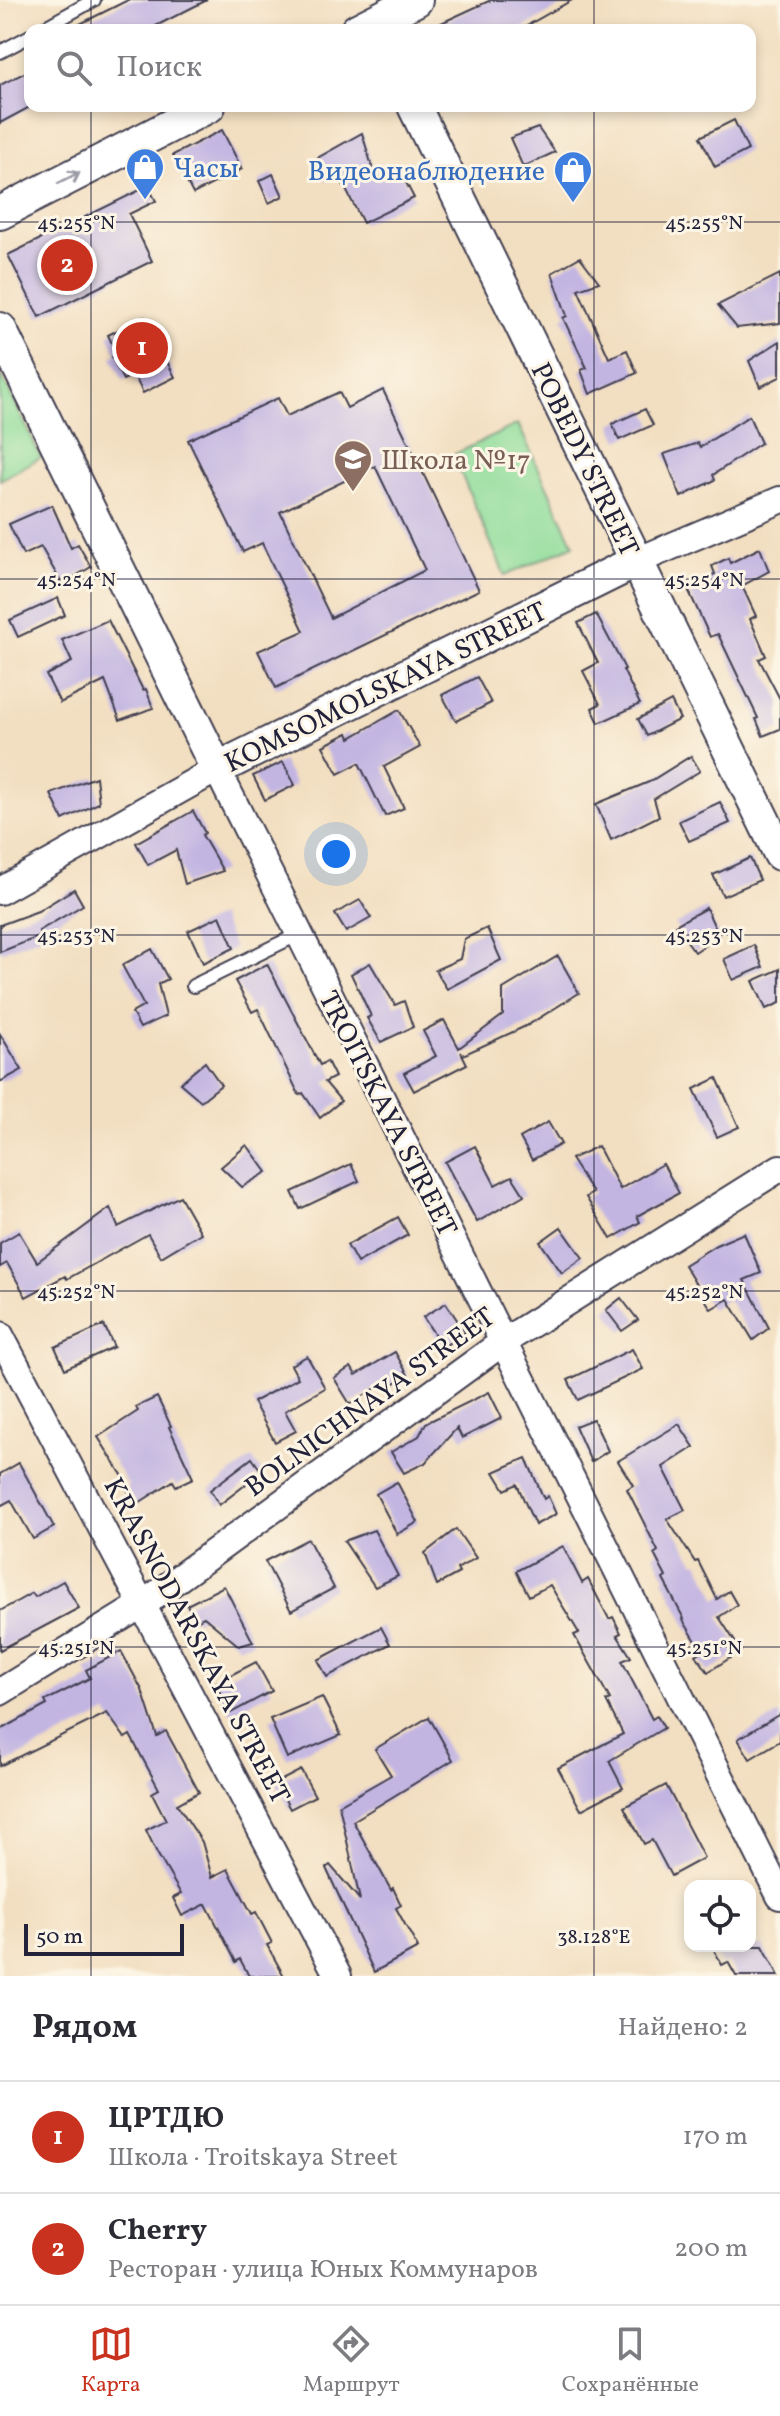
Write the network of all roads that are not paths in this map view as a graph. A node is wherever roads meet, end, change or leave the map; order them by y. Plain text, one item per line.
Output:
1 (94, 0) edge
2 (416, 0) edge
3 (367, 20) edge
4 (51, 24) edge
5 (24, 39) edge
6 (0, 52) edge
7 (197, 112) edge
8 (417, 112) edge
9 (0, 213) edge
10 (0, 329) edge
11 (780, 500) edge
12 (637, 561) junction
13 (217, 769) junction
14 (780, 854) edge
15 (0, 891) edge
16 (299, 934) junction
17 (193, 986) dead end
18 (780, 1168) edge
19 (0, 1335) edge
20 (503, 1342) junction
21 (143, 1604) junction
22 (0, 1692) edge
23 (780, 1896) edge
24 (338, 1976) edge

1 - 4 lane
2 - 3 street
5 - 6 lane
9 -> 7 street
8 - 12 street, POBEDY STREET
10 - 13 street, TROITSKAYA STREET
11 - 12 street, KOMSOMOLSKAYA STREET
12 - 13 street, KOMSOMOLSKAYA STREET
12 - 14 street, POBEDY STREET
13 - 15 street, KOMSOMOLSKAYA STREET
13 - 16 street, TROITSKAYA STREET
16 - 17 lane
16 - 20 street, TROITSKAYA STREET
18 - 20 street, BOLNICHNAYA STREET
19 - 21 street, KRASNODARSKAYA STREET
20 - 21 street, BOLNICHNAYA STREET
20 - 23 street, TROITSKAYA STREET
21 - 22 street, BOLNICHNAYA STREET
21 - 24 street, KRASNODARSKAYA STREET

